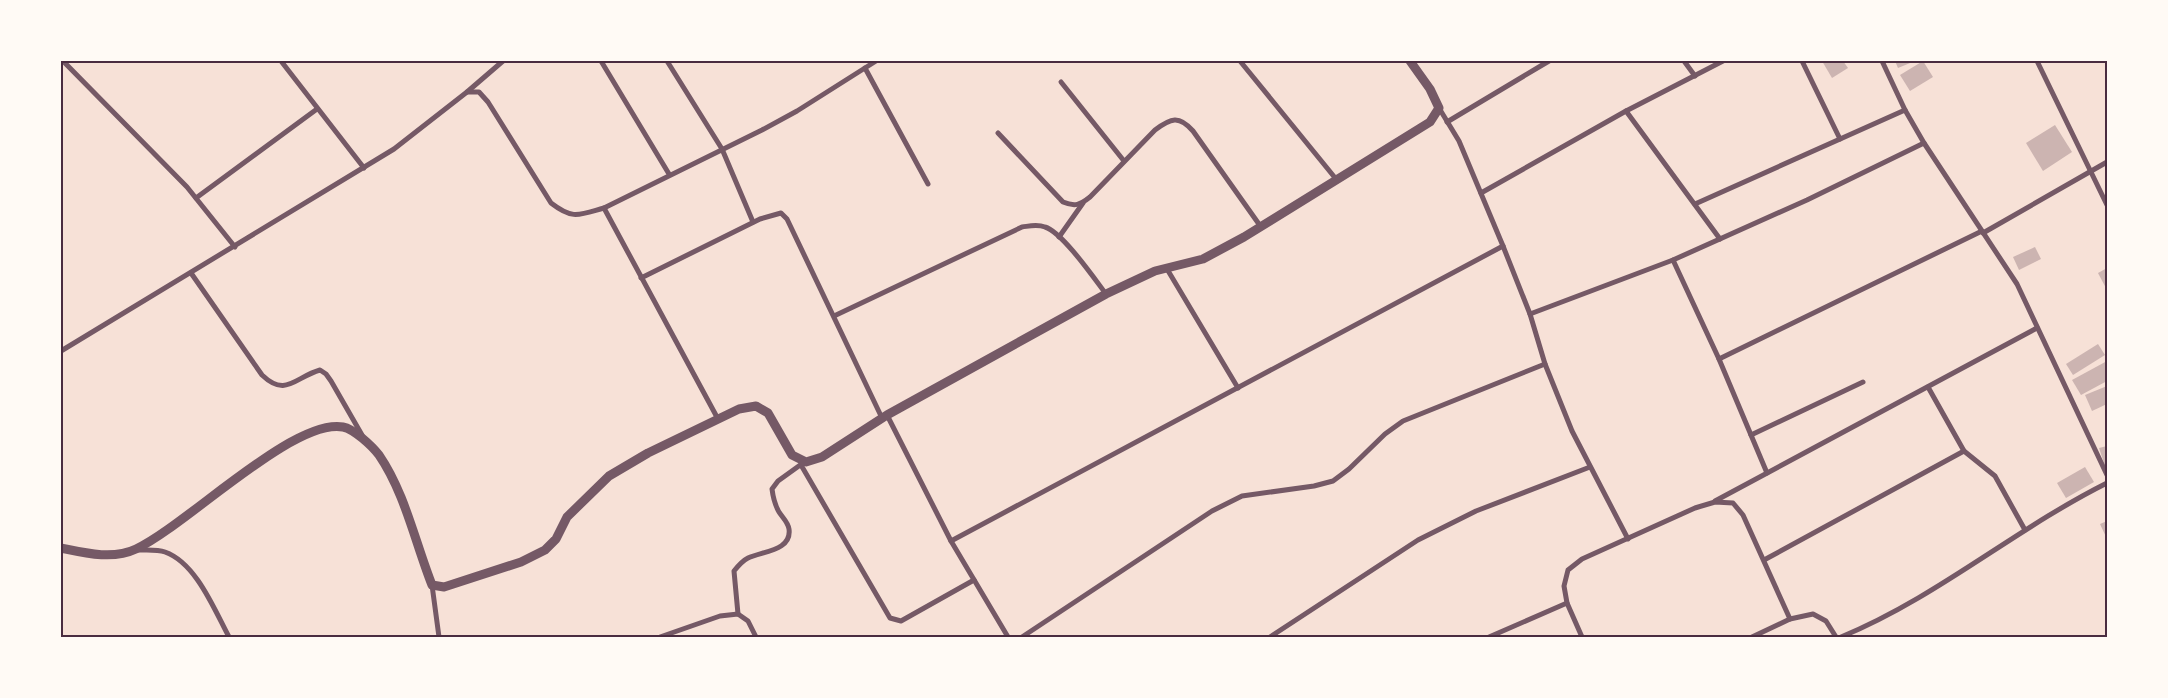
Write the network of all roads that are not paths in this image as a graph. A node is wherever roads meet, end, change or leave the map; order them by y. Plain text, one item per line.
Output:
1 (63, 61) edge
2 (281, 61) edge
3 (503, 61) edge
4 (601, 61) edge
5 (666, 61) edge
6 (876, 61) edge
7 (1240, 61) edge
8 (1410, 61) edge
9 (1549, 61) edge
10 (1684, 61) edge
11 (1723, 61) edge
12 (1802, 61) edge
13 (1882, 61) edge
14 (2036, 61) edge
15 (865, 68) junction
16 (1695, 76) junction
17 (1061, 82) dead end
18 (467, 92) junction
19 (317, 108) junction
20 (1439, 108) junction
21 (1905, 110) junction
22 (1626, 111) junction
23 (1447, 122) junction
24 (998, 133) dead end
25 (1840, 139) junction
26 (1924, 143) junction
27 (722, 149) junction
28 (1124, 161) junction
29 (2107, 162) edge
30 (364, 168) junction
31 (2090, 171) junction
32 (669, 174) junction
33 (1336, 179) junction
34 (928, 184) dead end
35 (1481, 193) junction
36 (196, 198) junction
37 (1083, 203) junction
38 (1694, 204) junction
39 (2107, 205) edge
40 (604, 208) junction
41 (753, 222) junction
42 (1261, 226) junction
43 (1982, 232) junction
44 (1059, 237) junction
45 (1720, 239) junction
46 (235, 246) junction
47 (1503, 246) junction
48 (1673, 260) junction
49 (1167, 269) junction
50 (192, 273) junction
51 (641, 278) junction
52 (1106, 294) junction
53 (1530, 314) junction
54 (834, 316) junction
55 (2037, 328) junction
56 (61, 351) edge
57 (1719, 359) junction
58 (1545, 364) junction
59 (1863, 382) dead end
60 (1928, 386) junction
61 (1238, 388) junction
62 (885, 416) junction
63 (718, 419) junction
64 (1751, 435) junction
65 (364, 439) junction
66 (1964, 451) junction
67 (803, 463) junction
68 (1590, 467) junction
69 (1767, 473) junction
70 (2107, 476) edge
71 (2107, 483) edge
72 (1715, 502) junction
73 (2025, 530) junction
74 (1628, 540) junction
75 (950, 541) junction
76 (61, 548) edge
77 (135, 550) junction
78 (1764, 560) junction
79 (974, 580) junction
80 (432, 585) junction
81 (1567, 602) junction
82 (738, 614) junction
83 (1790, 619) junction
84 (229, 637) edge
85 (439, 637) edge
86 (660, 637) edge
87 (756, 637) edge
88 (1008, 637) edge
89 (1022, 637) edge
90 (1270, 637) edge
91 (1489, 637) edge
92 (1582, 637) edge
93 (1752, 637) edge
94 (1836, 637) edge
95 (1841, 637) edge

1 - 36 street
2 - 19 street
3 - 18 street
4 - 32 street
5 - 27 street
6 - 15 street
7 - 33 street
8 - 20 street
9 - 23 street
10 - 16 street
11 - 16 street
12 - 25 street
13 - 21 street
14 - 31 street
15 - 27 street
15 - 34 street
16 - 22 street
17 - 28 street
18 - 30 street
18 - 40 street
19 - 30 street
19 - 36 street
20 - 23 street
20 - 33 street
21 - 25 street
21 - 26 street
22 - 35 street
22 - 38 street
23 - 35 street
24 - 37 street
25 - 38 street
26 - 43 street
26 - 45 street
27 - 32 street
27 - 41 street
28 - 37 street
28 - 42 street
29 - 31 street
30 - 46 street
31 - 39 street
31 - 43 street
32 - 40 street
33 - 42 street
35 - 47 street
36 - 46 street
37 - 44 street
38 - 45 street
40 - 51 street
41 - 51 street
41 - 54 street
42 - 49 street
43 - 55 street
43 - 57 street
44 - 52 street
44 - 54 street
45 - 48 street
46 - 50 street
47 - 53 street
47 - 61 street
48 - 53 street
48 - 57 street
49 - 52 street
49 - 61 street
50 - 56 street
50 - 65 street
51 - 63 street
52 - 62 street
53 - 58 street
54 - 62 street
55 - 60 street
55 - 70 street
57 - 64 street
58 - 68 street
58 - 89 street
59 - 64 street
60 - 66 street
60 - 69 street
61 - 75 street
62 - 67 street
62 - 75 street
63 - 67 street
63 - 80 street
64 - 69 street
65 - 77 street
65 - 80 street
66 - 73 street
66 - 78 street
67 - 79 street
67 - 82 street
68 - 74 street
68 - 90 street
69 - 72 street
71 - 73 street
72 - 74 street
72 - 78 street
73 - 95 street
74 - 81 street
75 - 79 street
76 - 77 street
77 - 84 street
78 - 83 street
79 - 88 street
80 - 85 street
81 - 91 street
81 - 92 street
82 - 86 street
82 - 87 street
83 - 93 street
83 - 94 street

